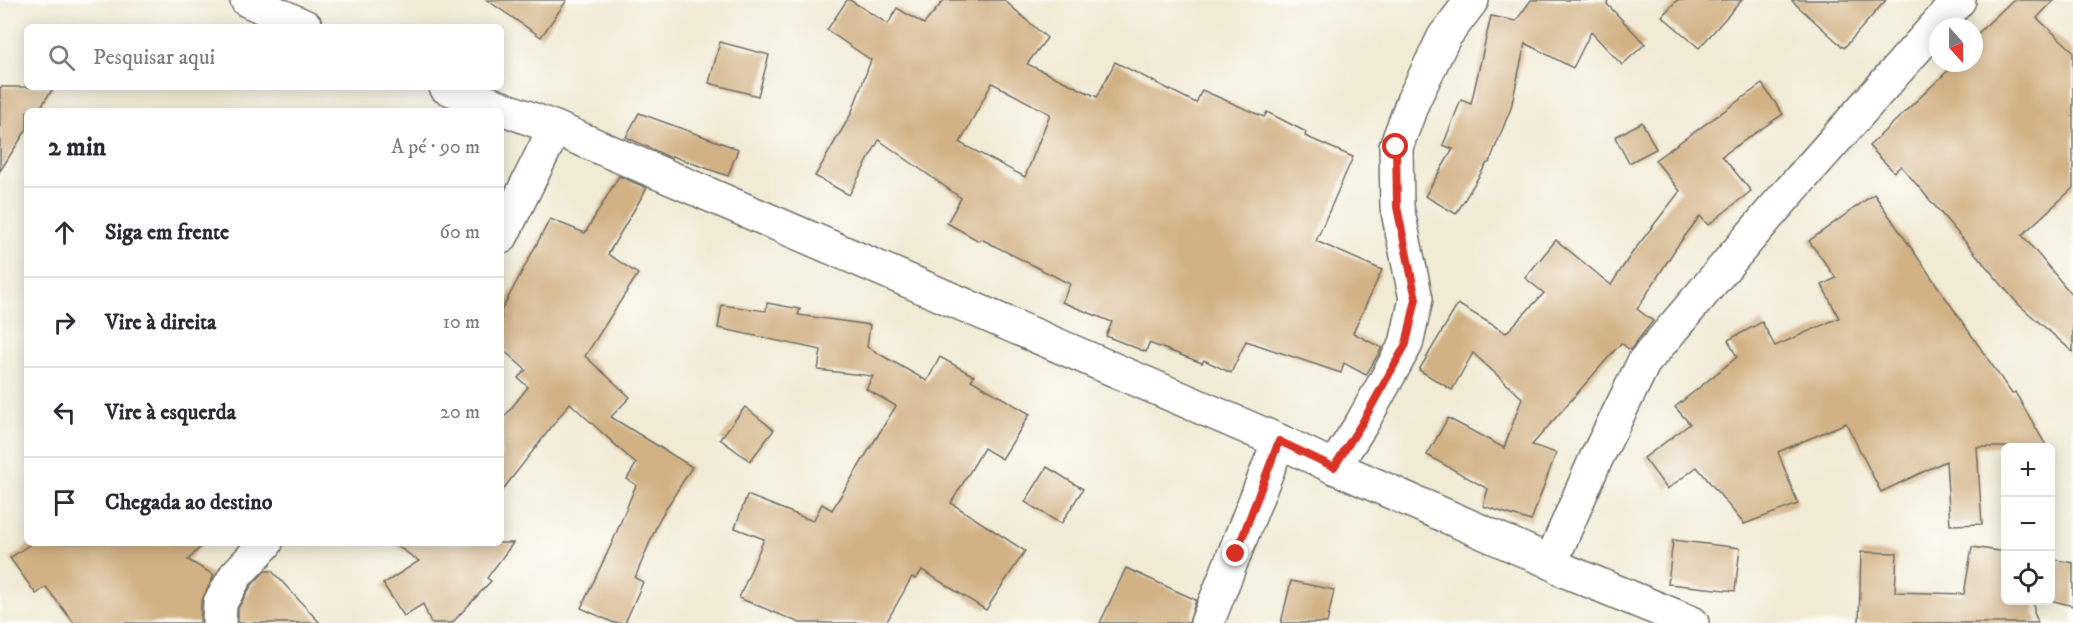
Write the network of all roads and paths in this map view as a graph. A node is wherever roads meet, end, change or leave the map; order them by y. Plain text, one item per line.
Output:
1 (247, 0) edge
2 (1472, 0) edge
3 (1959, 0) edge
4 (299, 24) edge
5 (454, 90) edge
6 (502, 108) edge
7 (504, 109) edge
8 (555, 128) junction
9 (504, 231) edge
10 (1279, 441) junction
11 (1334, 467) junction
12 (263, 546) edge
13 (1551, 562) junction
14 (219, 623) edge
15 (1207, 623) edge
16 (1692, 623) edge

1 - 4 street
2 - 11 street
3 - 13 street
5 - 6 street
7 - 8 street
8 - 9 street
8 - 10 street
10 - 11 street
10 - 15 street
11 - 13 street
12 - 14 street
13 - 16 street

